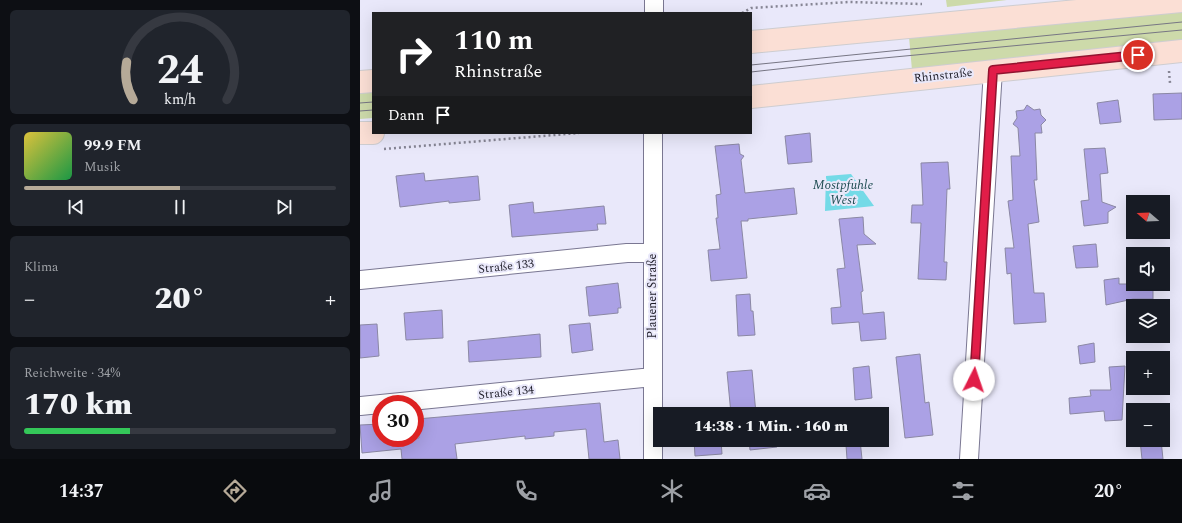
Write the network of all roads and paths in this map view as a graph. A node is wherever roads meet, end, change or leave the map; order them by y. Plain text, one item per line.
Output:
1 (654, 0) edge
2 (1182, 1) edge
3 (925, 4) dead end
4 (654, 12) edge
5 (744, 12) edge
6 (752, 42) edge
7 (1182, 51) edge
8 (1169, 69) dead end
9 (993, 70) junction
10 (372, 81) edge
11 (360, 82) edge
12 (1170, 83) dead end
13 (752, 96) edge
14 (360, 133) edge
15 (554, 134) edge
16 (653, 134) edge
17 (378, 141) edge
18 (652, 253) junction
19 (360, 280) edge
20 (652, 378) junction
21 (360, 406) edge
22 (653, 459) edge
23 (969, 459) edge

1 - 4 street
2 - 6 main road
3 - 5 path
7 - 9 main road, Rhinstraße
8 - 12 path
9 - 13 main road, Rhinstraße
9 - 23 street
10 - 11 main road
14 - 17 main road
15 - 17 path
16 - 18 street, Plauener Straße
18 - 19 street, Straße 133
18 - 20 street, Plauener Straße
20 - 21 street, Straße 134
20 - 22 street, Plauener Straße

